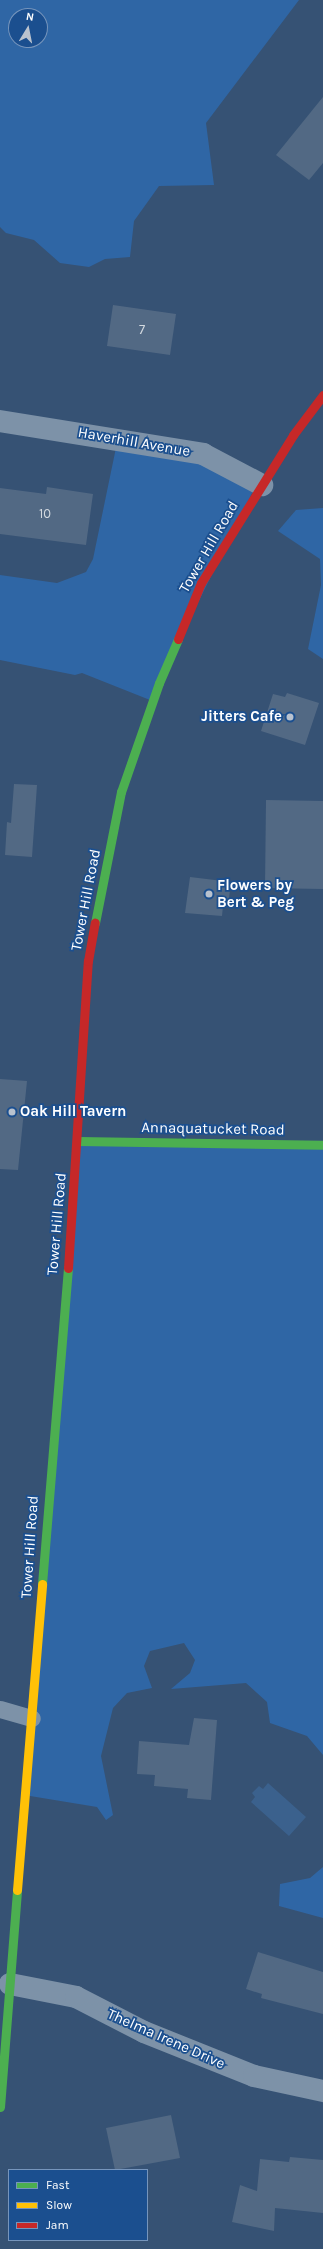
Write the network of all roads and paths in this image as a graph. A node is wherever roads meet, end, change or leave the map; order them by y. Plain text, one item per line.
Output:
1 (323, 395) edge
2 (0, 421) edge
3 (262, 485) junction
4 (78, 1141) junction
5 (323, 1146) edge
6 (0, 1709) edge
7 (32, 1718) junction
8 (5, 1983) edge
9 (323, 2091) edge
10 (0, 2107) edge

1 - 3 main road, Tower Hill Road
2 - 3 street, Haverhill Avenue
3 - 4 main road, Tower Hill Road
4 - 5 main road, Annaquatucket Road
4 - 7 main road, Tower Hill Road
6 - 7 lane
7 - 8 main road, Tower Hill Road
8 - 9 street, Thelma Irene Drive
8 - 10 main road, Tower Hill Road

